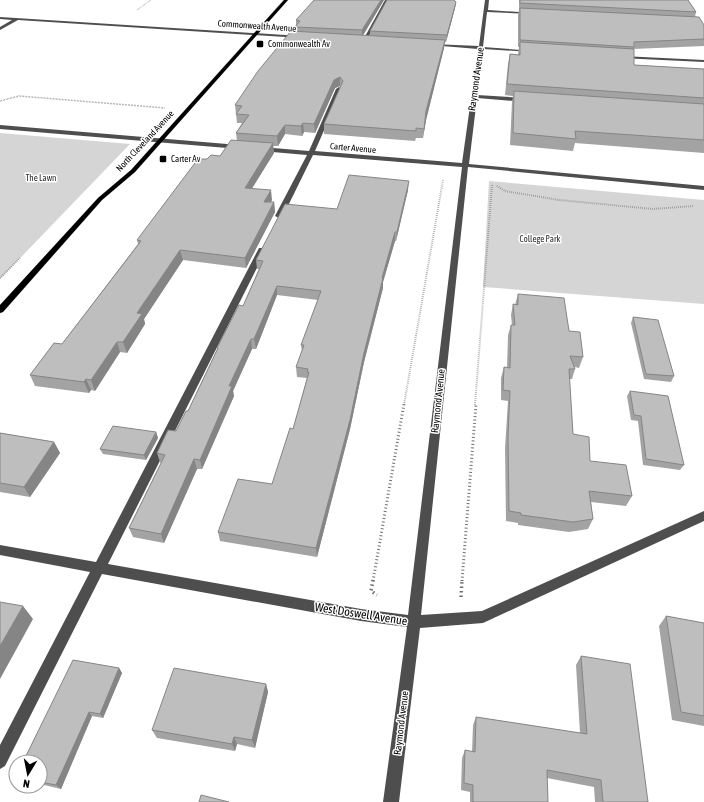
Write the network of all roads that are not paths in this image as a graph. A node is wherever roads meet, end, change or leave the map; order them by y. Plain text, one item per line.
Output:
1 (286, 0) edge
2 (387, 0) edge
3 (487, 0) edge
4 (486, 11) junction
5 (534, 13) edge
6 (0, 18) edge
7 (17, 19) junction
8 (0, 29) edge
9 (256, 34) junction
10 (311, 37) edge
11 (356, 40) edge
12 (364, 41) junction
13 (372, 41) edge
14 (427, 44) edge
15 (481, 48) junction
16 (539, 51) edge
17 (616, 56) edge
18 (704, 60) edge
19 (339, 90) edge
20 (474, 96) junction
21 (537, 101) edge
22 (0, 127) edge
23 (160, 141) junction
24 (248, 148) edge
25 (256, 149) edge
26 (311, 153) junction
27 (465, 166) junction
28 (704, 188) edge
29 (272, 229) edge
30 (265, 243) edge
31 (0, 310) edge
32 (704, 516) edge
33 (0, 550) edge
34 (98, 567) junction
35 (414, 622) junction
36 (0, 761) edge
37 (391, 802) edge

1 - 9 main road, North Cleveland Avenue
2 - 12 street
3 - 4 street, Raymond Avenue
4 - 5 street
4 - 15 street, Raymond Avenue
6 - 7 street, Commonwealth Avenue
7 - 8 street
7 - 9 street, Commonwealth Avenue
9 - 10 street, Commonwealth Avenue
9 - 23 main road, North Cleveland Avenue
11 - 12 street
12 - 13 street
14 - 15 street
15 - 16 street
15 - 20 street, Raymond Avenue
17 - 18 street
19 - 26 street
20 - 21 street
20 - 27 street, Raymond Avenue
22 - 23 street
23 - 24 street
23 - 31 main road, North Cleveland Avenue
25 - 26 street, Carter Avenue
26 - 27 street, Carter Avenue
26 - 29 street
27 - 28 street, Carter Avenue
27 - 35 street, Raymond Avenue
30 - 34 street
32 - 35 street, West Doswell Avenue
33 - 34 street, West Doswell Avenue
34 - 35 street, West Doswell Avenue
34 - 36 street
35 - 37 street, Raymond Avenue

